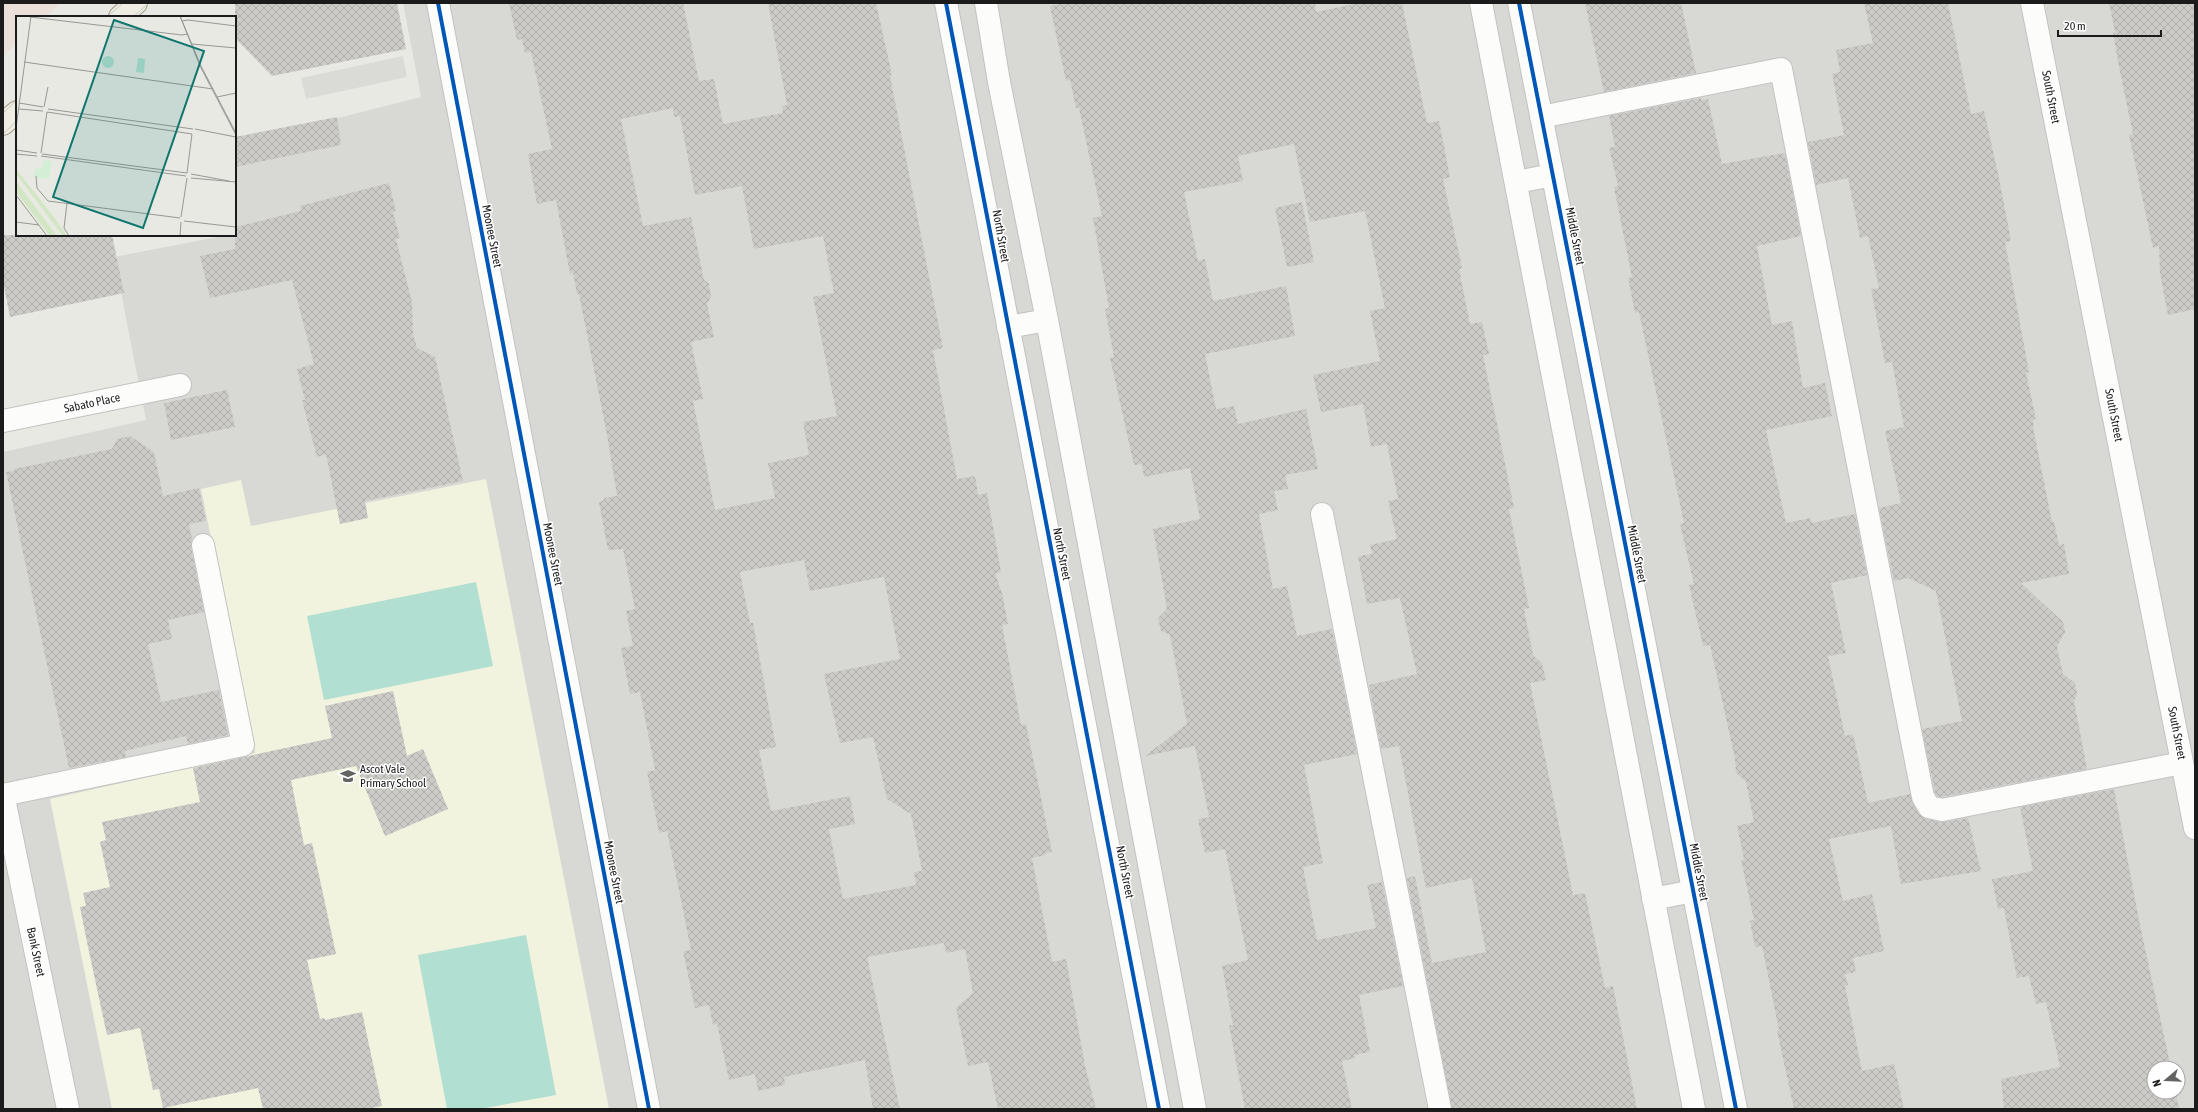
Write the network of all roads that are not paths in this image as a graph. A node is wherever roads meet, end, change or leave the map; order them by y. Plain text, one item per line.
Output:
1 (136, 3) edge
2 (438, 3) edge
3 (946, 3) edge
4 (986, 3) edge
5 (1481, 3) edge
6 (1519, 3) edge
7 (2032, 3) edge
8 (121, 16) edge
9 (16, 113) edge
10 (1541, 117) junction
11 (3, 124) edge
12 (1553, 175) junction
13 (1516, 182) junction
14 (1047, 320) junction
15 (1008, 327) junction
16 (180, 385) dead end
17 (3, 421) edge
18 (1322, 514) dead end
19 (203, 545) dead end
20 (2182, 763) junction
21 (3, 794) edge
22 (2195, 828) edge
23 (1693, 891) junction
24 (1653, 899) junction
25 (1159, 923) junction
26 (1126, 930) junction
27 (68, 1109) edge
28 (649, 1109) edge
29 (1159, 1109) edge
30 (1195, 1109) edge
31 (1440, 1109) edge
32 (1694, 1109) edge
33 (1736, 1109) edge

1 - 8 main road
2 - 28 street, Moonee Street
3 - 15 street, North Street
4 - 14 street, North Street
5 - 13 street
6 - 10 street, Middle Street
7 - 20 street, South Street
9 - 11 main road
10 - 12 street, Middle Street
10 - 20 street
12 - 13 street
12 - 23 street, Middle Street
13 - 24 street
14 - 15 street
14 - 25 street, North Street
15 - 26 street, North Street
16 - 17 street, Sabato Place
18 - 31 street
19 - 21 street
20 - 22 street, South Street
21 - 27 street, Bank Street
23 - 24 street
23 - 33 street, Middle Street
24 - 32 street
25 - 26 street
25 - 30 street, North Street
26 - 29 street, North Street

